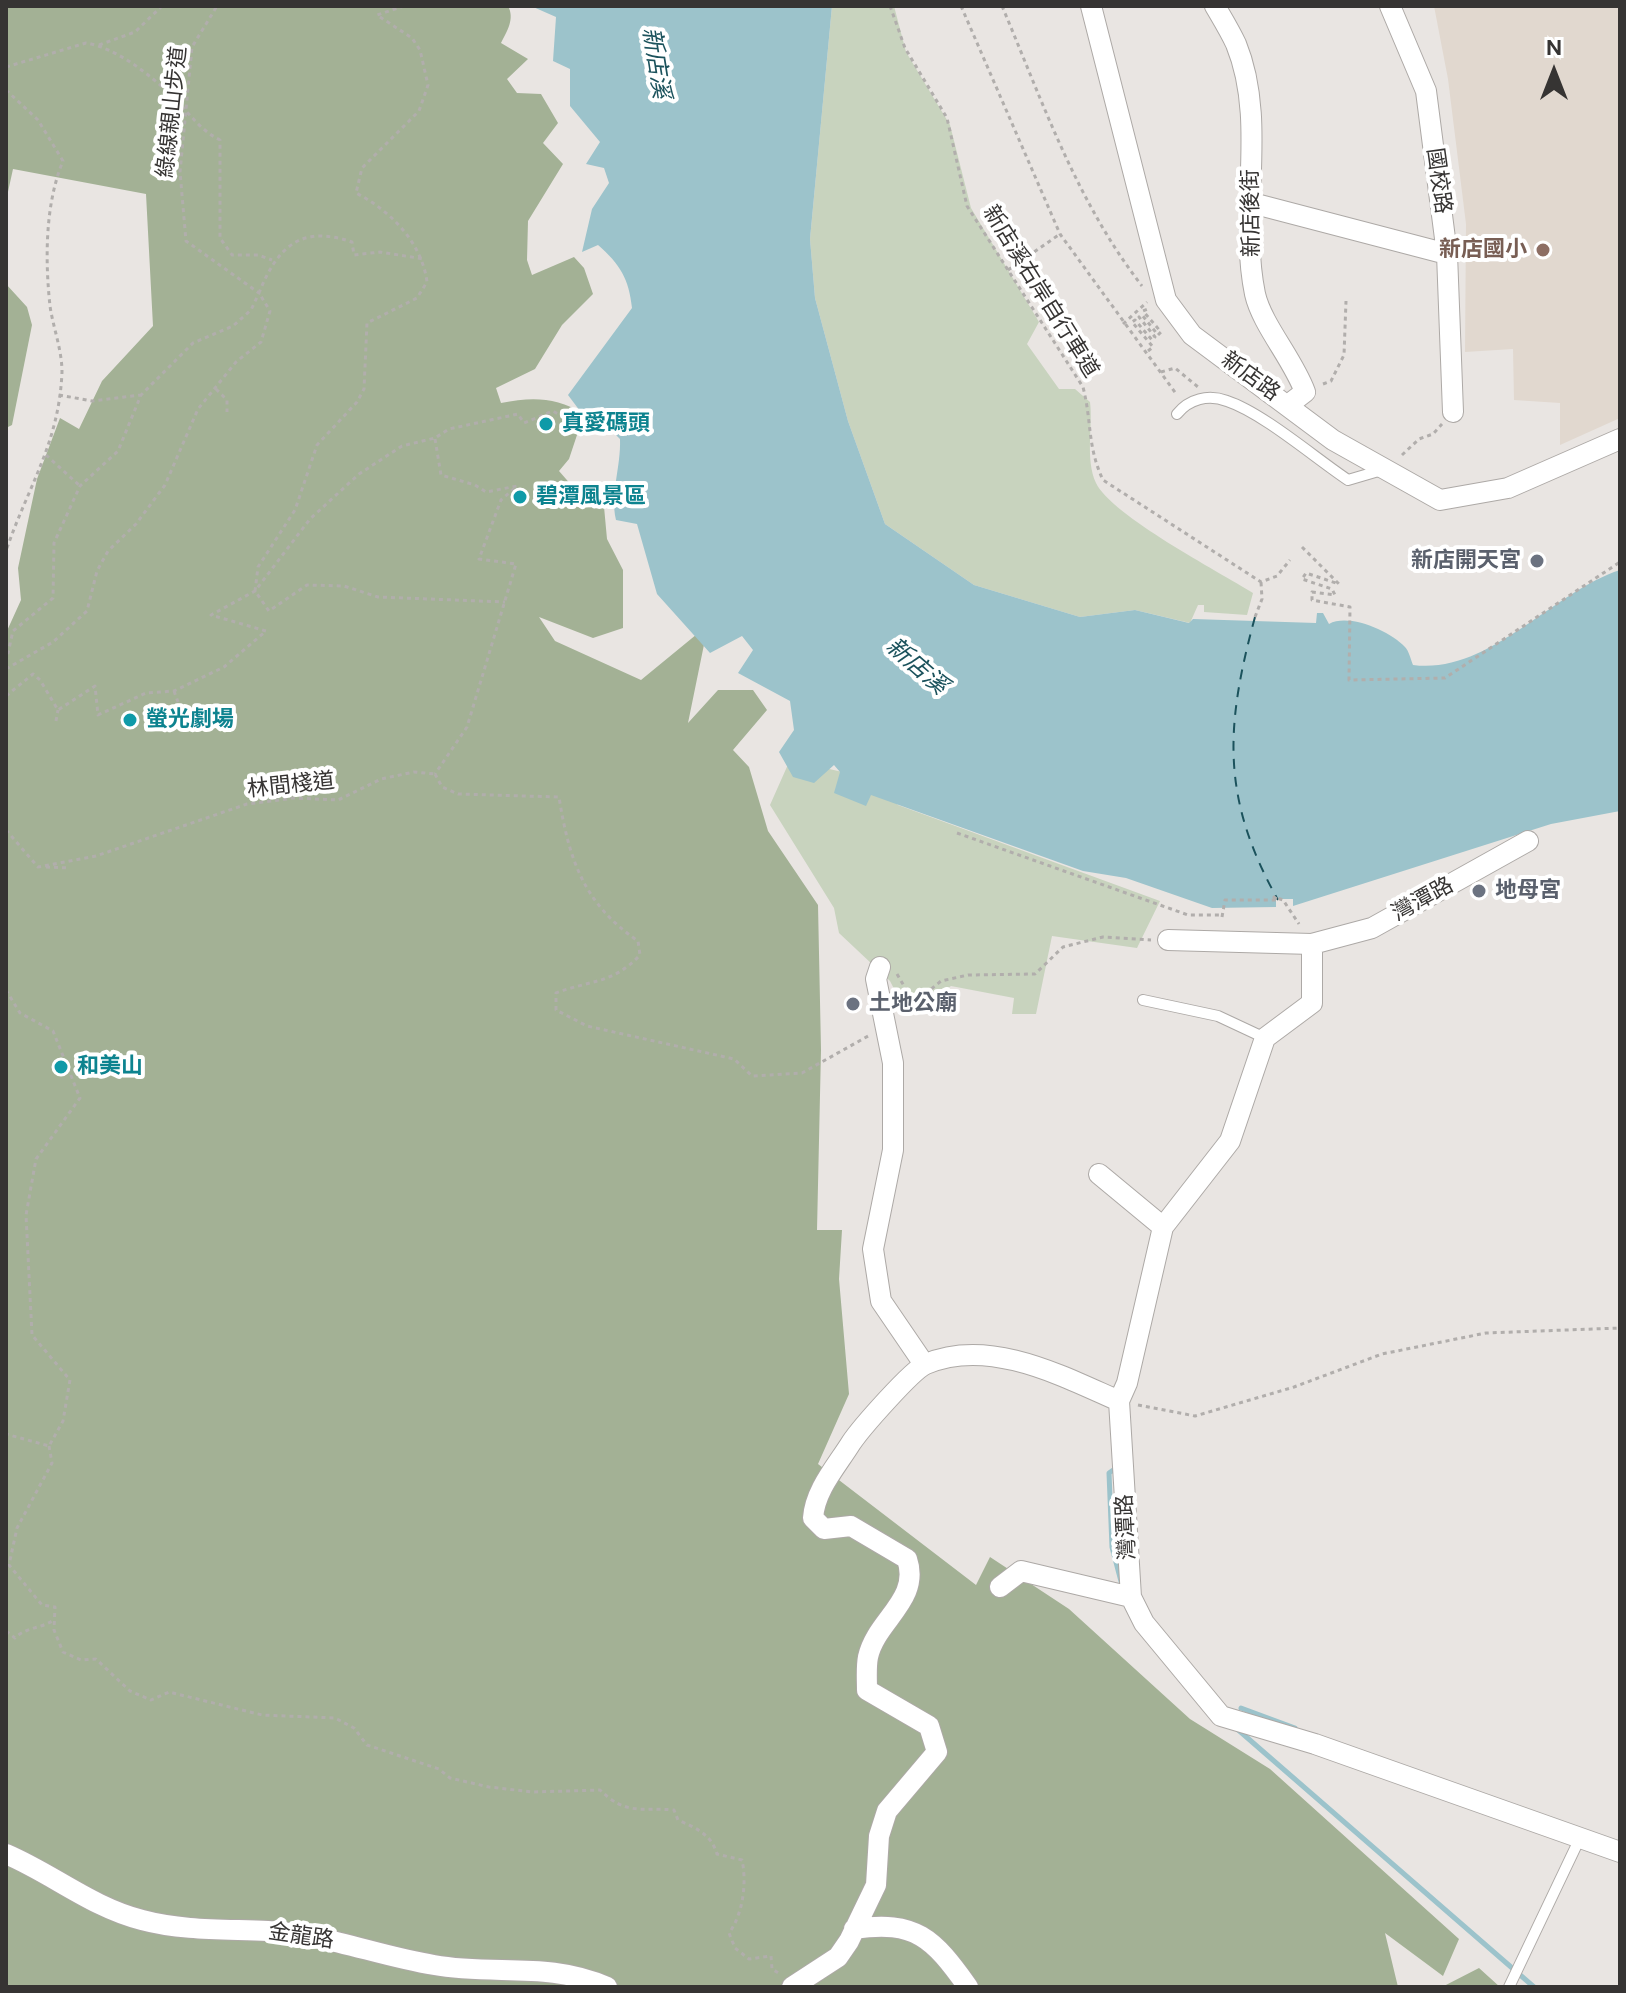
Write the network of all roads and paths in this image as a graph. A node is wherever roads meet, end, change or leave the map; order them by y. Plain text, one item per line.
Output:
1 (162, 6) edge
2 (217, 6) edge
3 (404, 6) edge
4 (890, 6) edge
5 (961, 6) edge
6 (1002, 6) edge
7 (1091, 6) edge
8 (1215, 6) edge
9 (1390, 6) edge
10 (99, 45) junction
11 (6, 67) edge
12 (6, 90) edge
13 (188, 113) junction
14 (1248, 202) junction
15 (1060, 234) junction
16 (1447, 254) junction
17 (424, 259) junction
18 (272, 260) junction
19 (1007, 271) junction
20 (1147, 292) dead end
21 (259, 293) junction
22 (1346, 301) dead end
23 (1147, 302) dead end
24 (1156, 313) dead end
25 (1123, 324) junction
26 (1147, 351) junction
27 (1161, 372) junction
28 (215, 388) junction
29 (1305, 392) junction
30 (59, 395) junction
31 (141, 395) junction
32 (1204, 397) junction
33 (1288, 405) junction
34 (1180, 409) joint
35 (227, 412) dead end
36 (1453, 412) joint
37 (558, 414) dead end
38 (435, 438) junction
39 (1620, 439) edge
40 (46, 455) junction
41 (1382, 470) junction
42 (80, 486) junction
43 (1302, 547) dead end
44 (6, 551) edge
45 (1290, 560) dead end
46 (1620, 562) edge
47 (1261, 582) junction
48 (255, 591) junction
49 (505, 602) junction
50 (1255, 617) dead end
51 (6, 662) edge
52 (6, 669) edge
53 (174, 691) junction
54 (6, 696) edge
55 (178, 702) dead end
56 (58, 710) junction
57 (56, 721) dead end
58 (435, 774) junction
59 (6, 830) edge
60 (957, 833) dead end
61 (1528, 841) dead end
62 (38, 867) junction
63 (70, 868) dead end
64 (1222, 915) junction
65 (1168, 940) joint
66 (1227, 941) junction
67 (1312, 944) junction
68 (880, 967) joint
69 (6, 990) edge
70 (1143, 1000) dead end
71 (888, 1029) junction
72 (1265, 1038) junction
73 (1099, 1174) dead end
74 (1163, 1227) junction
75 (1620, 1328) edge
76 (924, 1364) junction
77 (1119, 1401) junction
78 (6, 1434) edge
79 (49, 1446) junction
80 (6, 1560) edge
81 (9, 1565) junction
82 (1000, 1587) dead end
83 (1131, 1597) junction
84 (55, 1620) junction
85 (6, 1631) edge
86 (1580, 1838) junction
87 (1620, 1852) edge
88 (6, 1854) edge
89 (854, 1929) junction
90 (772, 1965) dead end
91 (607, 1987) edge
92 (792, 1987) edge
93 (968, 1987) edge
94 (1509, 1987) edge

1 - 10 path
2 - 13 path, 綠線親山步道
3 - 17 path
4 - 19 path, 新店溪右岸自行車道
5 - 15 path
6 - 20 path
7 - 33 street, 新店路
8 - 14 street, 新店後街
9 - 16 street, 國校路
10 - 11 path
10 - 13 path
12 - 30 path
13 - 18 path
13 - 21 path, 綠線親山步道
14 - 16 street
14 - 29 street, 新店後街
15 - 19 path
15 - 25 path
16 - 36 street, 國校路
17 - 18 path
17 - 48 path
18 - 21 path
19 - 47 path, 新店溪右岸自行車道
21 - 28 path
21 - 31 path
22 - 29 path
23 - 25 path
24 - 26 path
25 - 26 path
26 - 27 path
27 - 32 path
27 - 34 path
28 - 35 path
28 - 52 path
29 - 33 street
30 - 31 path
30 - 40 path
31 - 42 path
32 - 34 lane
32 - 41 lane
33 - 41 street, 新店路
36 - 41 path
37 - 38 path
38 - 48 path
38 - 49 path
39 - 41 street, 新店路
40 - 42 path
40 - 44 path
42 - 51 path
43 - 46 path
45 - 47 path
47 - 50 path
48 - 49 path
48 - 53 path
49 - 58 path
53 - 55 path
53 - 56 path
54 - 56 path
56 - 57 path
58 - 62 path, 林間棧道
58 - 71 path
59 - 62 path
60 - 64 path
61 - 67 street, 灣潭路
62 - 63 path
64 - 66 path
64 - 67 path
65 - 66 street, 灣潭路
65 - 68 path
66 - 67 street, 灣潭路
67 - 72 street
68 - 71 street
69 - 79 path
70 - 72 lane
71 - 76 street
72 - 74 street, 灣潭路
73 - 74 street
74 - 77 street, 灣潭路
75 - 77 path
76 - 77 street
76 - 89 street
77 - 83 street, 灣潭路
78 - 79 path
79 - 81 path
80 - 81 path
81 - 84 path
82 - 83 street
83 - 86 street, 灣潭路
84 - 85 path
84 - 90 path
86 - 87 street, 灣潭路
86 - 94 lane
88 - 91 street, 金龍路
89 - 92 street
89 - 93 street

